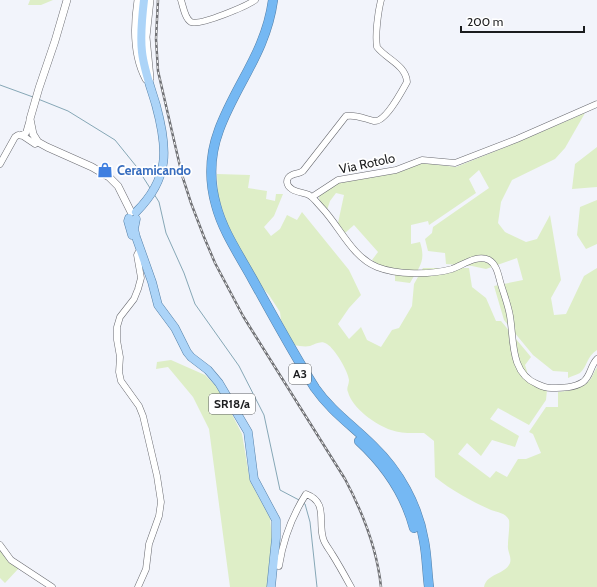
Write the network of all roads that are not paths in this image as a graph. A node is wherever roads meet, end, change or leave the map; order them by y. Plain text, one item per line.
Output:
1 (67, 0) edge
2 (138, 0) edge
3 (144, 0) edge
4 (150, 0) edge
5 (181, 0) edge
6 (255, 0) edge
7 (268, 0) edge
8 (273, 0) edge
9 (381, 0) edge
10 (150, 86) junction
11 (597, 104) edge
12 (30, 119) junction
13 (21, 135) junction
14 (38, 142) junction
15 (212, 143) junction
16 (0, 164) edge
17 (312, 197) junction
18 (132, 215) junction
19 (140, 249) junction
20 (597, 359) edge
21 (0, 545) edge
22 (274, 566) junction
23 (52, 587) edge
24 (138, 587) edge
25 (271, 587) edge
26 (351, 587) edge
27 (423, 587) edge
28 (429, 587) edge

1 - 12 main road
2 - 10 main road
3 - 10 main road
4 - 10 main road
5 - 6 street
7 - 15 highway, A3
8 - 15 highway, A3
9 - 17 street
10 - 18 main road
11 - 17 street, Via Rotolo
12 - 13 street
12 - 14 main road
13 - 14 street
13 - 16 street
14 - 18 main road, SR18/a
15 - 27 highway, A3
15 - 28 highway, A3
17 - 20 street
18 - 19 main road, SR18/a
19 - 22 main road, SR18/a
19 - 24 street
21 - 23 street
22 - 25 main road, SR18/a
22 - 26 street

